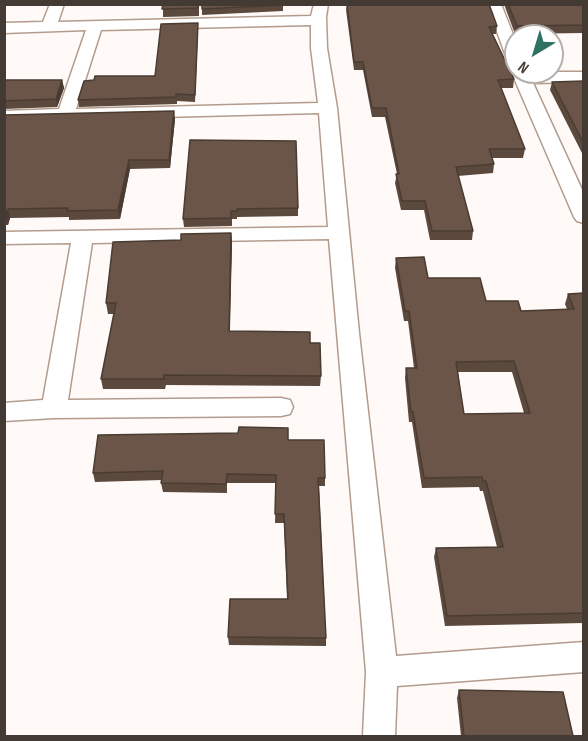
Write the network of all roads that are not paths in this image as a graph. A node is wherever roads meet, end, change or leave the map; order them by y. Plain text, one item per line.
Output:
1 (57, 4) edge
2 (494, 4) edge
3 (319, 12) edge
4 (4, 28) edge
5 (48, 28) junction
6 (94, 28) junction
7 (504, 31) edge
8 (564, 75) edge
9 (584, 77) edge
10 (525, 84) edge
11 (328, 108) junction
12 (66, 113) junction
13 (4, 116) edge
14 (584, 217) edge
15 (337, 233) junction
16 (4, 238) edge
17 (82, 238) junction
18 (281, 407) dead end
19 (54, 409) junction
20 (4, 412) edge
21 (584, 657) edge
22 (382, 672) junction
23 (379, 736) edge

1 - 5 street
2 - 7 street
3 - 6 street
3 - 11 street
4 - 5 street
5 - 6 street
6 - 12 street
8 - 9 street
10 - 14 street
11 - 12 street
11 - 15 street
12 - 13 street
15 - 17 street
15 - 22 street
16 - 17 street
17 - 19 street
18 - 19 street
19 - 20 street
21 - 22 street
22 - 23 street

